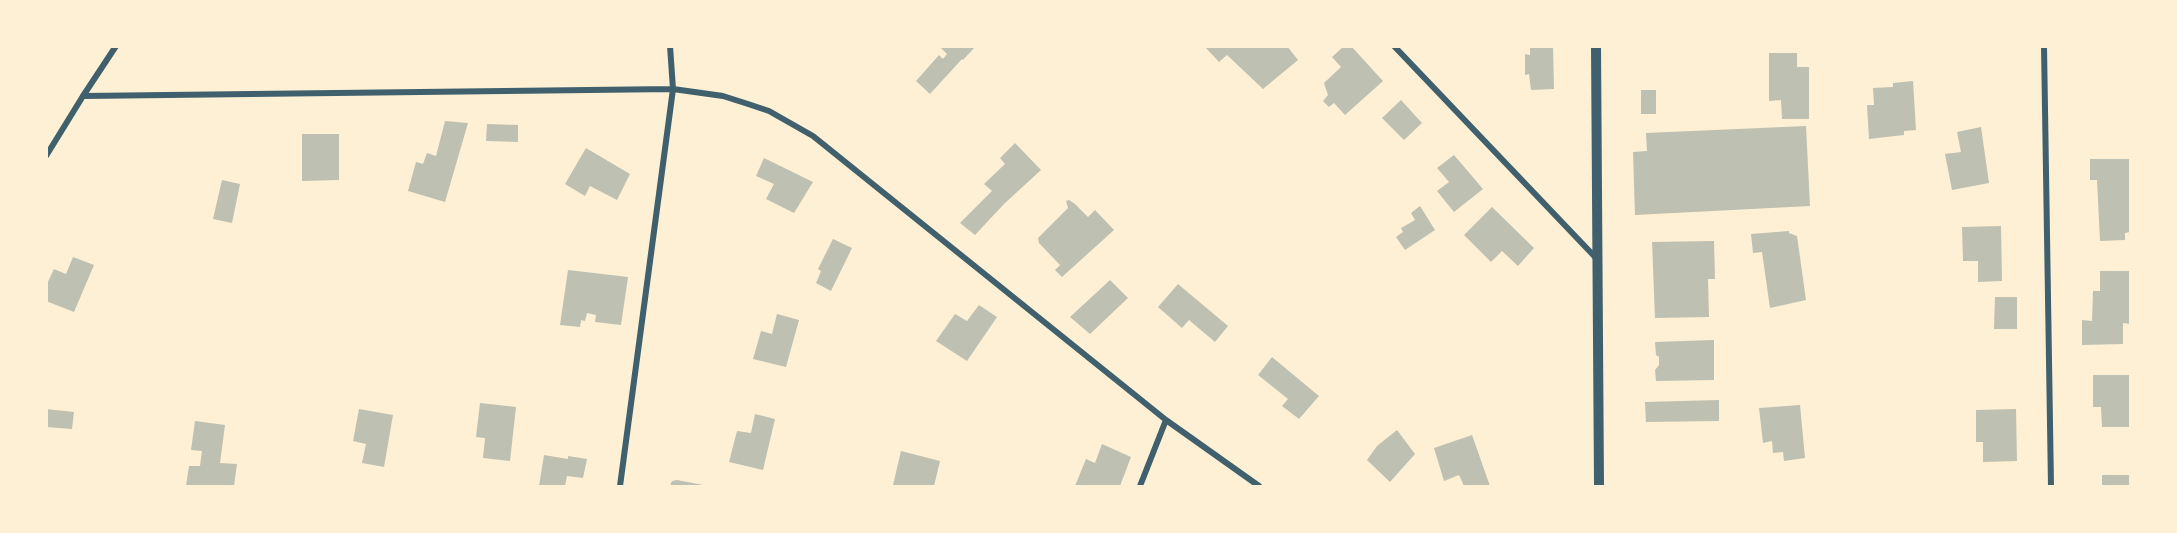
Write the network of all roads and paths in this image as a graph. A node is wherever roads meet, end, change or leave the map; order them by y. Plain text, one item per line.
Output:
1 (116, 46) edge
2 (670, 46) edge
3 (1394, 46) edge
4 (1596, 46) edge
5 (2044, 46) edge
6 (673, 89) junction
7 (83, 96) junction
8 (46, 156) edge
9 (1598, 260) junction
10 (1166, 420) junction
11 (620, 486) edge
12 (1140, 486) edge
13 (1259, 486) edge
14 (1599, 486) edge
15 (2051, 486) edge

1 - 7 street
2 - 6 street
3 - 9 street
4 - 9 street
5 - 15 street
6 - 7 street
6 - 10 street
6 - 11 street
7 - 8 street
9 - 14 street
10 - 12 street
10 - 13 street

